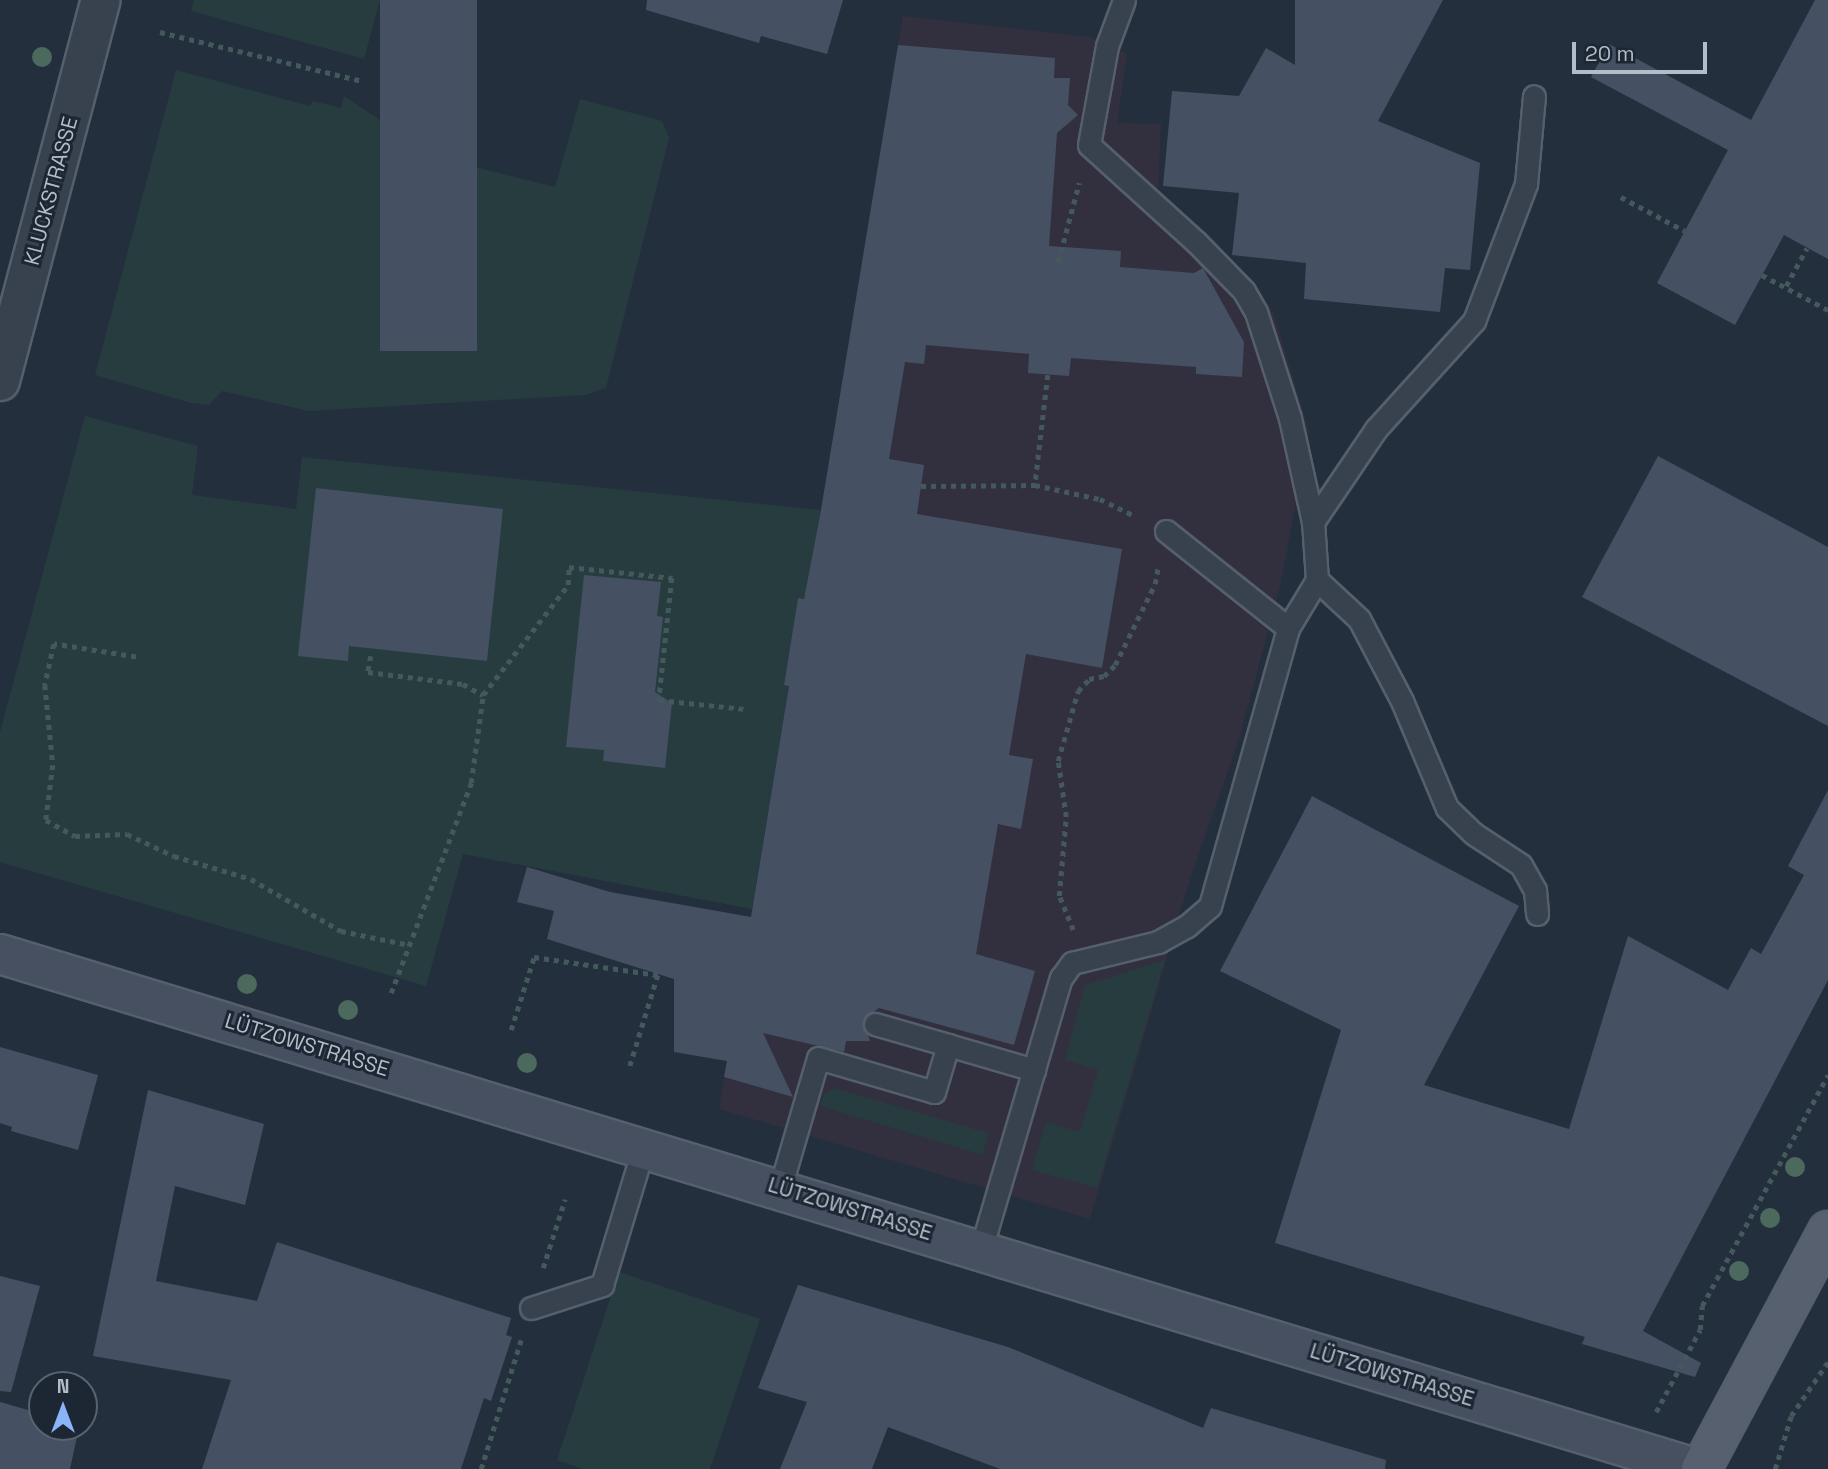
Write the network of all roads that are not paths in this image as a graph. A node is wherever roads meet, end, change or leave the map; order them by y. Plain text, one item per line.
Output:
1 (101, 0) edge
2 (1124, 0) edge
3 (1534, 96) dead end
4 (0, 381) edge
5 (1313, 522) junction
6 (1166, 531) road end
7 (1317, 580) junction
8 (1289, 628) junction
9 (1537, 914) dead end
10 (0, 954) edge
11 (875, 1024) dead end
12 (948, 1045) junction
13 (1034, 1070) junction
14 (644, 1146) junction
15 (780, 1188) junction
16 (1828, 1231) edge
17 (981, 1249) junction
18 (531, 1308) dead end
19 (1699, 1469) edge

1 - 4 street, KLUCKSTRASSE
2 - 5 lane
3 - 5 lane
5 - 7 lane
6 - 8 lane
7 - 8 lane
7 - 9 lane
8 - 13 lane
10 - 14 street, LÜTZOWSTRASSE
11 - 12 lane
12 - 13 lane
12 - 15 lane
13 - 17 lane
14 - 15 street, LÜTZOWSTRASSE
14 - 18 lane
15 - 17 street, LÜTZOWSTRASSE
16 - 19 main road
17 - 19 street, LÜTZOWSTRASSE

